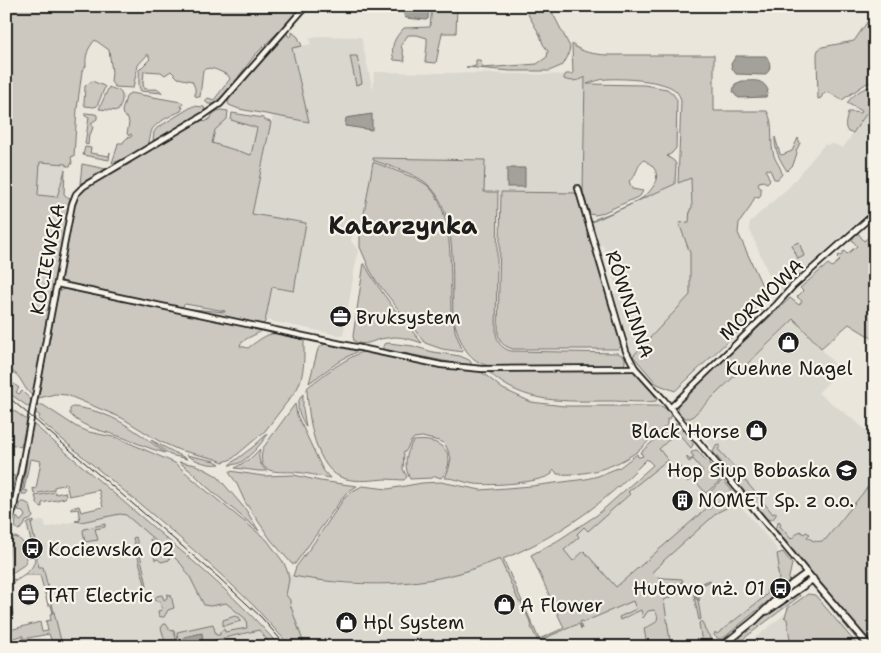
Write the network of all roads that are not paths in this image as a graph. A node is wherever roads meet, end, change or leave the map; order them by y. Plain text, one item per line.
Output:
1 (306, 6) edge
2 (578, 188) dead end
3 (875, 214) edge
4 (57, 284) junction
5 (635, 368) junction
6 (670, 408) junction
7 (6, 536) edge
8 (807, 573) junction
9 (812, 579) junction
10 (753, 622) junction
11 (722, 647) edge
12 (870, 647) edge

1 - 4 street, KOCIEWSKA
2 - 5 street, RÓWNINNA
3 - 6 street, MORWOWA
4 - 5 street
4 - 7 street, KOCIEWSKA
5 - 6 street, RÓWNINNA
6 - 8 street, RÓWNINNA
8 - 9 street, RÓWNINNA
8 - 10 street
9 - 10 street
9 - 12 street, RÓWNINNA
10 - 11 street

